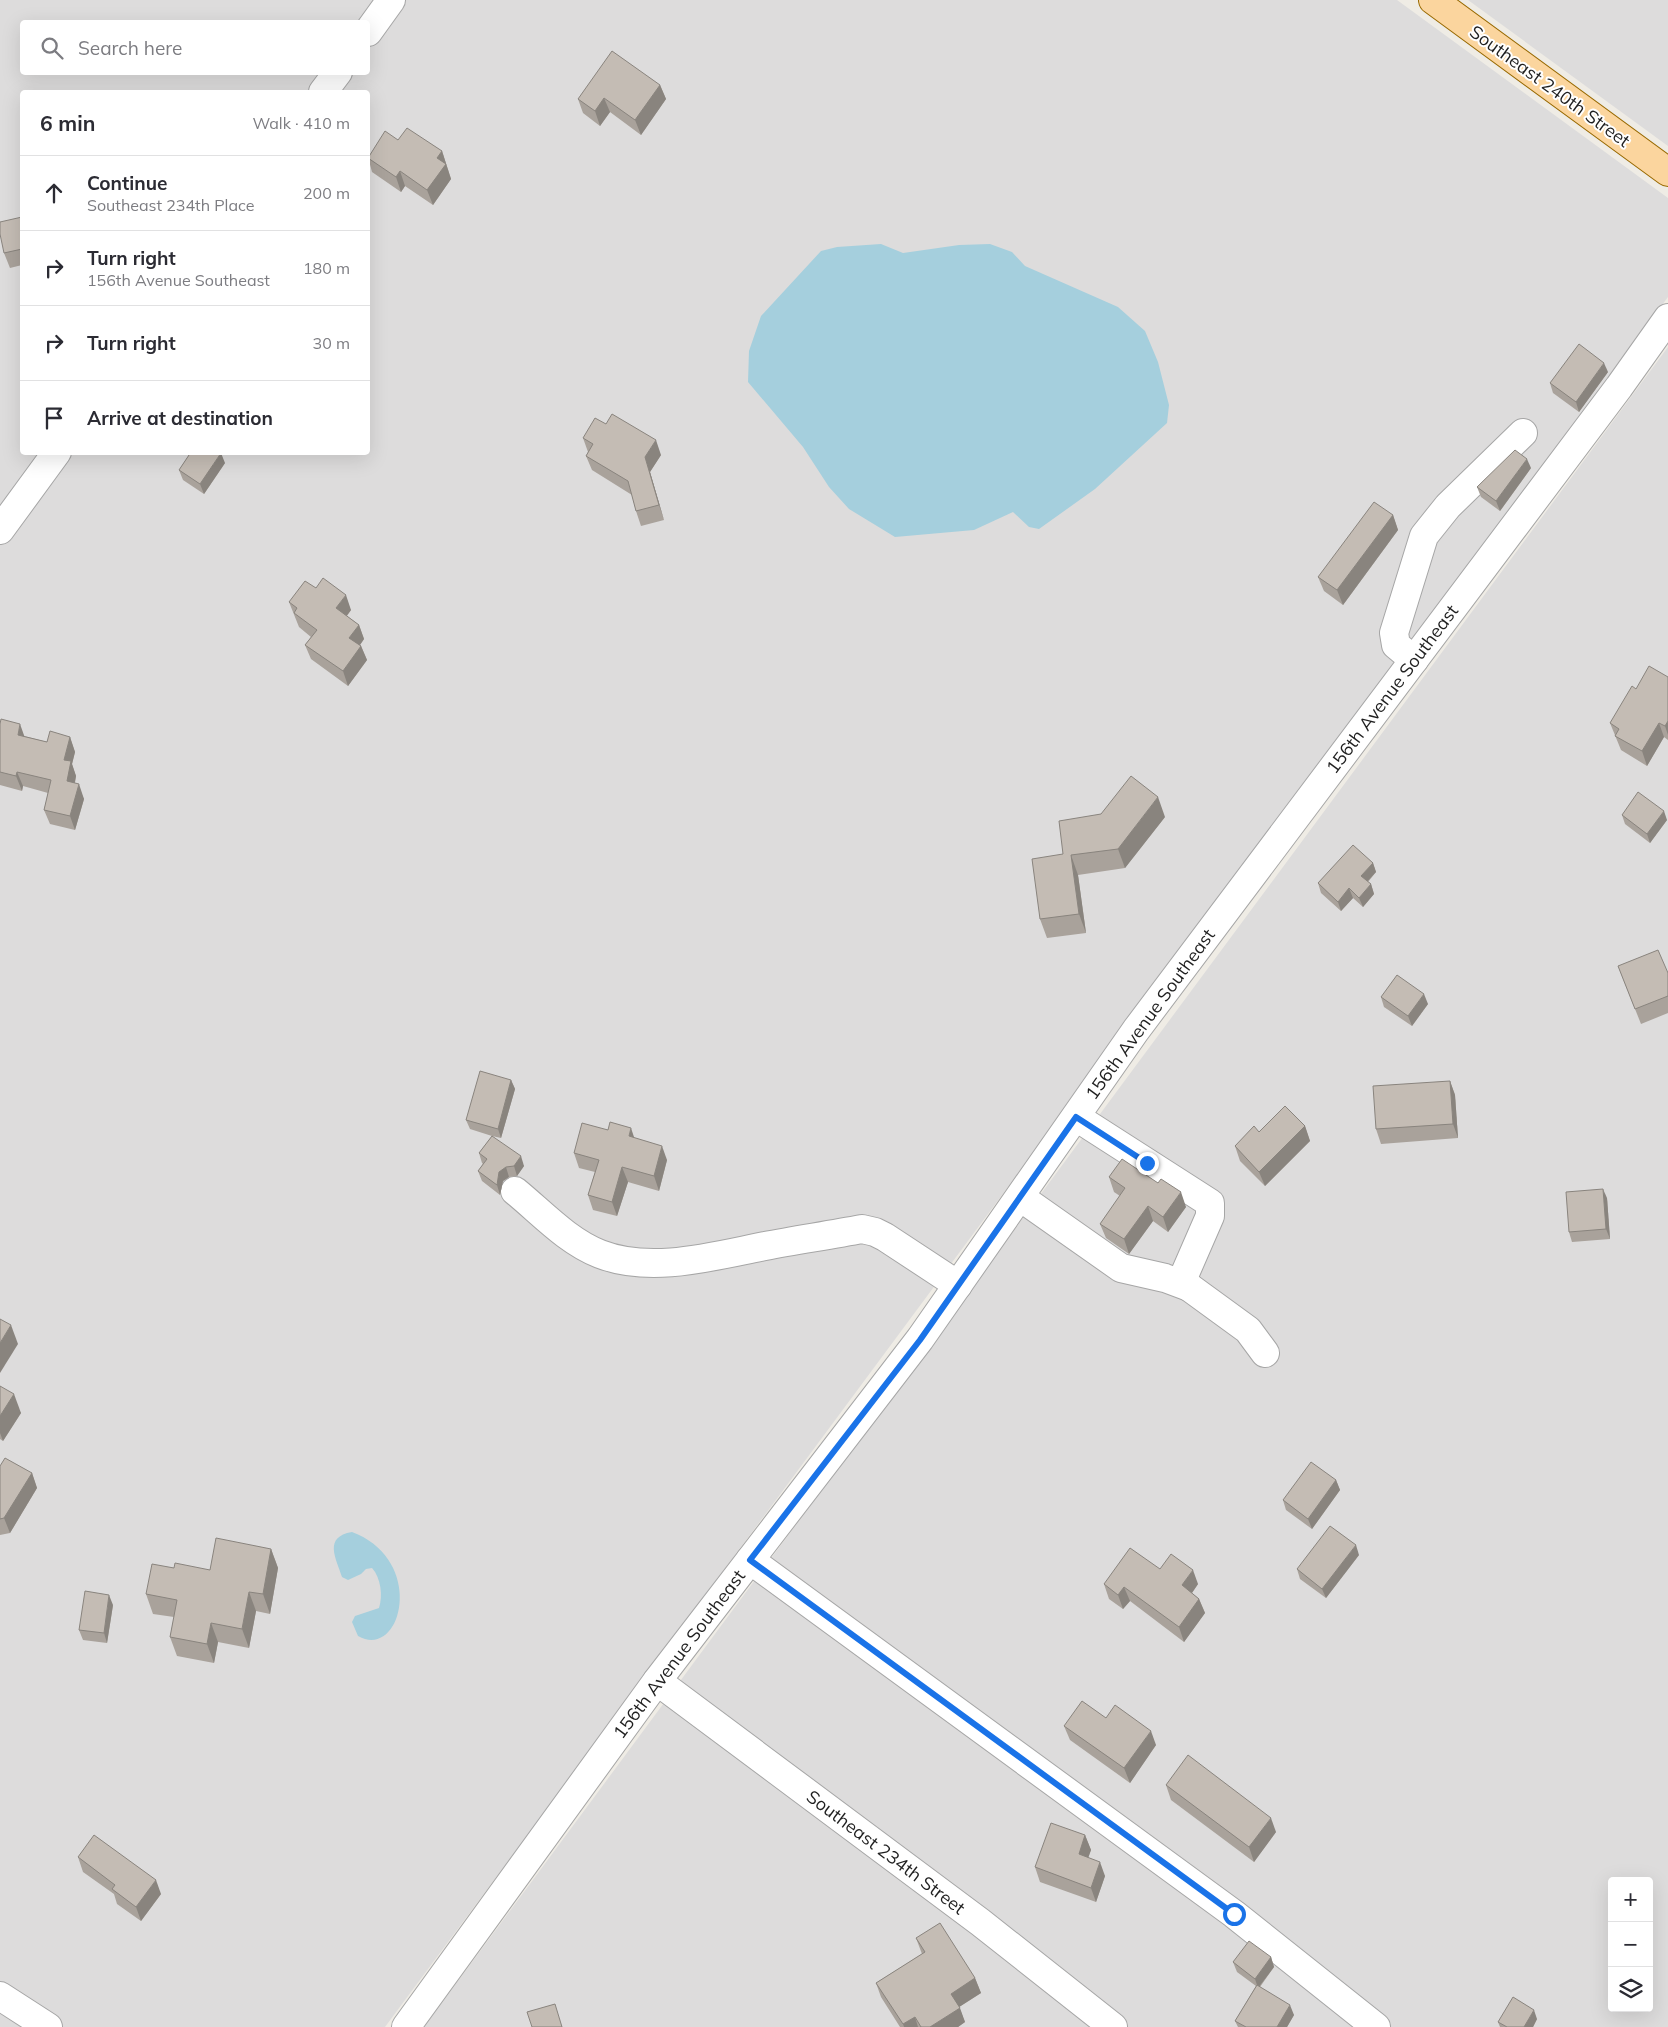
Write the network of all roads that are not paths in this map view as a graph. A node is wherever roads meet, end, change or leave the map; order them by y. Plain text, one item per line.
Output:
1 (391, 0) edge
2 (1433, 0) edge
3 (370, 29) edge
4 (336, 75) edge
5 (324, 90) edge
6 (1668, 172) edge
7 (1668, 318) edge
8 (1523, 432) dead end
9 (55, 455) edge
10 (0, 530) edge
11 (1414, 660) junction
12 (1076, 1117) junction
13 (515, 1191) dead end
14 (1020, 1197) junction
15 (958, 1285) junction
16 (1189, 1287) junction
17 (1265, 1353) dead end
18 (750, 1560) junction
19 (657, 1681) junction
20 (0, 1996) edge
21 (48, 2027) edge
22 (406, 2027) edge
23 (1113, 2027) edge
24 (1376, 2027) edge

1 - 3 street
2 - 6 main road, Southeast 240th Street
4 - 5 street
7 - 11 street, 156th Avenue Southeast
8 - 11 street
9 - 10 street
11 - 12 street, 156th Avenue Southeast
12 - 14 street, 156th Avenue Southeast
12 - 16 street
13 - 15 street
14 - 15 street, 156th Avenue Southeast
14 - 16 street
15 - 18 street, 156th Avenue Southeast
16 - 17 street
18 - 19 street, 156th Avenue Southeast
18 - 24 street
19 - 22 street, 156th Avenue Southeast
19 - 23 street, Southeast 234th Street
20 - 21 street

